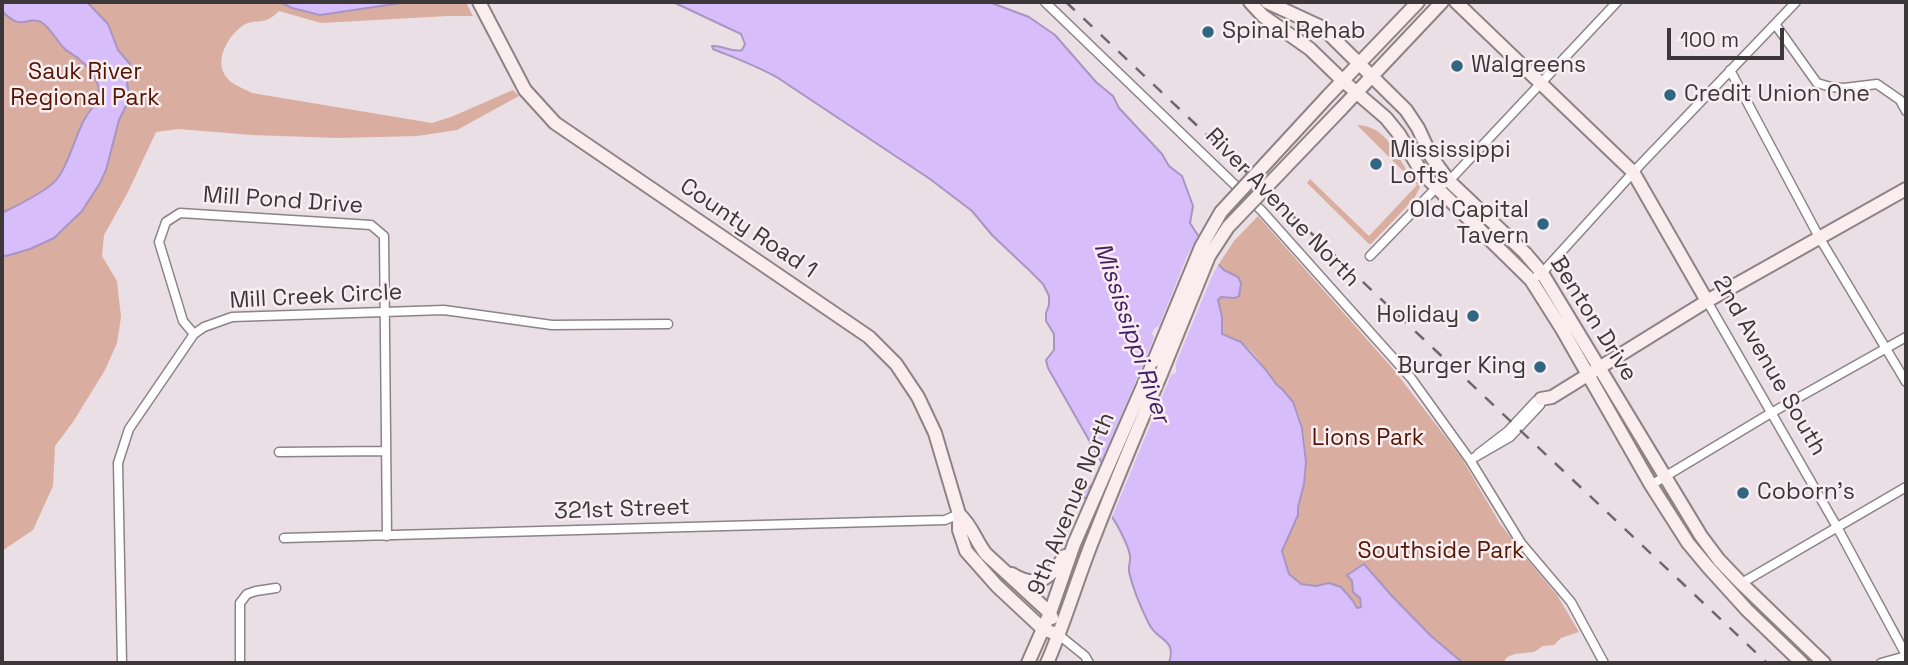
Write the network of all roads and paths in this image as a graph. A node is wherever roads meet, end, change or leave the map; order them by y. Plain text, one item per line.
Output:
1 (1045, 2) edge
2 (1250, 2) edge
3 (1267, 2) edge
4 (1418, 2) edge
5 (1442, 2) edge
6 (1456, 2) edge
7 (1617, 2) edge
8 (1796, 2) edge
9 (482, 7) edge
10 (1775, 24) junction
11 (1359, 62) junction
12 (1730, 70) junction
13 (1372, 76) junction
14 (1342, 80) junction
15 (1542, 84) junction
16 (1357, 92) junction
17 (1906, 111) edge
18 (1633, 172) junction
19 (1449, 181) junction
20 (1436, 188) junction
21 (1906, 190) edge
22 (1819, 237) junction
23 (1370, 256) dead end
24 (1542, 273) junction
25 (1531, 280) junction
26 (1707, 301) junction
27 (384, 313) junction
28 (668, 324) dead end
29 (194, 334) junction
30 (1906, 337) edge
31 (1887, 347) junction
32 (1600, 368) junction
33 (1588, 375) junction
34 (1906, 382) edge
35 (1541, 399) joint
36 (1771, 413) junction
37 (386, 450) junction
38 (279, 452) dead end
39 (1471, 460) junction
40 (1664, 478) junction
41 (1651, 485) junction
42 (1906, 487) edge
43 (959, 514) junction
44 (1837, 527) junction
45 (387, 536) junction
46 (285, 538) dead end
47 (1074, 544) junction
48 (994, 562) junction
49 (276, 588) dead end
50 (1736, 588) junction
51 (1050, 613) junction
52 (1043, 629) junction
53 (1059, 635) junction
54 (1906, 656) edge
55 (122, 663) edge
56 (240, 663) edge
57 (1028, 663) edge
58 (1047, 663) edge
59 (1089, 663) edge
60 (1604, 663) edge
61 (1802, 663) edge
62 (1824, 663) edge
63 (1881, 663) edge

1 - 39 street, River Avenue North
2 - 14 main road, Benton Drive
3 - 11 main road, Benton Drive
4 - 11 main road, 9th Avenue North
5 - 13 main road, 9th Avenue North
6 - 15 main road, 2nd Avenue South
7 - 15 street
8 - 10 street
9 - 43 main road, County Road 1
10 - 12 street
10 - 17 street
11 - 13 main road, Benton Drive
11 - 14 main road, 9th Avenue North
12 - 18 street
12 - 22 street
13 - 16 main road, 9th Avenue North
13 - 19 main road, Benton Drive
14 - 16 main road, Benton Drive
14 - 47 main road, 9th Avenue North, bridge
15 - 18 main road, 2nd Avenue South
15 - 19 street
16 - 20 main road, Benton Drive
16 - 53 main road, 9th Avenue North, bridge
18 - 24 street
18 - 26 main road, 2nd Avenue South
19 - 20 street
19 - 24 main road, Benton Drive
20 - 23 street
20 - 25 main road, Benton Drive
21 - 22 main road
22 - 26 main road
22 - 31 street
24 - 25 street
24 - 32 main road, Benton Drive
25 - 33 main road, Benton Drive
26 - 32 main road
26 - 36 street, 2nd Avenue South
27 - 28 street, Mill Creek Circle
27 - 29 street, Mill Creek Circle
27 - 29 street, Mill Pond Drive
27 - 37 street, Mill Pond Drive
29 - 55 street
30 - 31 street
31 - 34 street
31 - 36 street
32 - 33 main road
32 - 40 main road, Benton Drive
33 - 35 main road
33 - 41 main road, Benton Drive
35 - 39 street
36 - 40 street
36 - 44 street, 2nd Avenue South
37 - 38 street
37 - 45 street, Mill Pond Drive
39 - 60 street, River Avenue North
40 - 41 street
40 - 50 main road, Benton Drive
41 - 50 main road, Benton Drive
42 - 44 street
43 - 45 street, 321st Street
43 - 48 main road, County Road 1
43 - 52 main road, County Road 1
44 - 50 street
44 - 54 street, 2nd Avenue South
45 - 46 street, 321st Street
47 - 48 main road
47 - 51 main road, 9th Avenue North
48 - 51 main road, County Road 1
49 - 56 street
50 - 61 main road, Benton Drive
50 - 62 main road, Benton Drive
51 - 52 main road, 9th Avenue North
51 - 53 main road
52 - 53 main road
52 - 57 main road, 9th Avenue North
53 - 58 main road, 9th Avenue North
53 - 59 street
54 - 63 street

